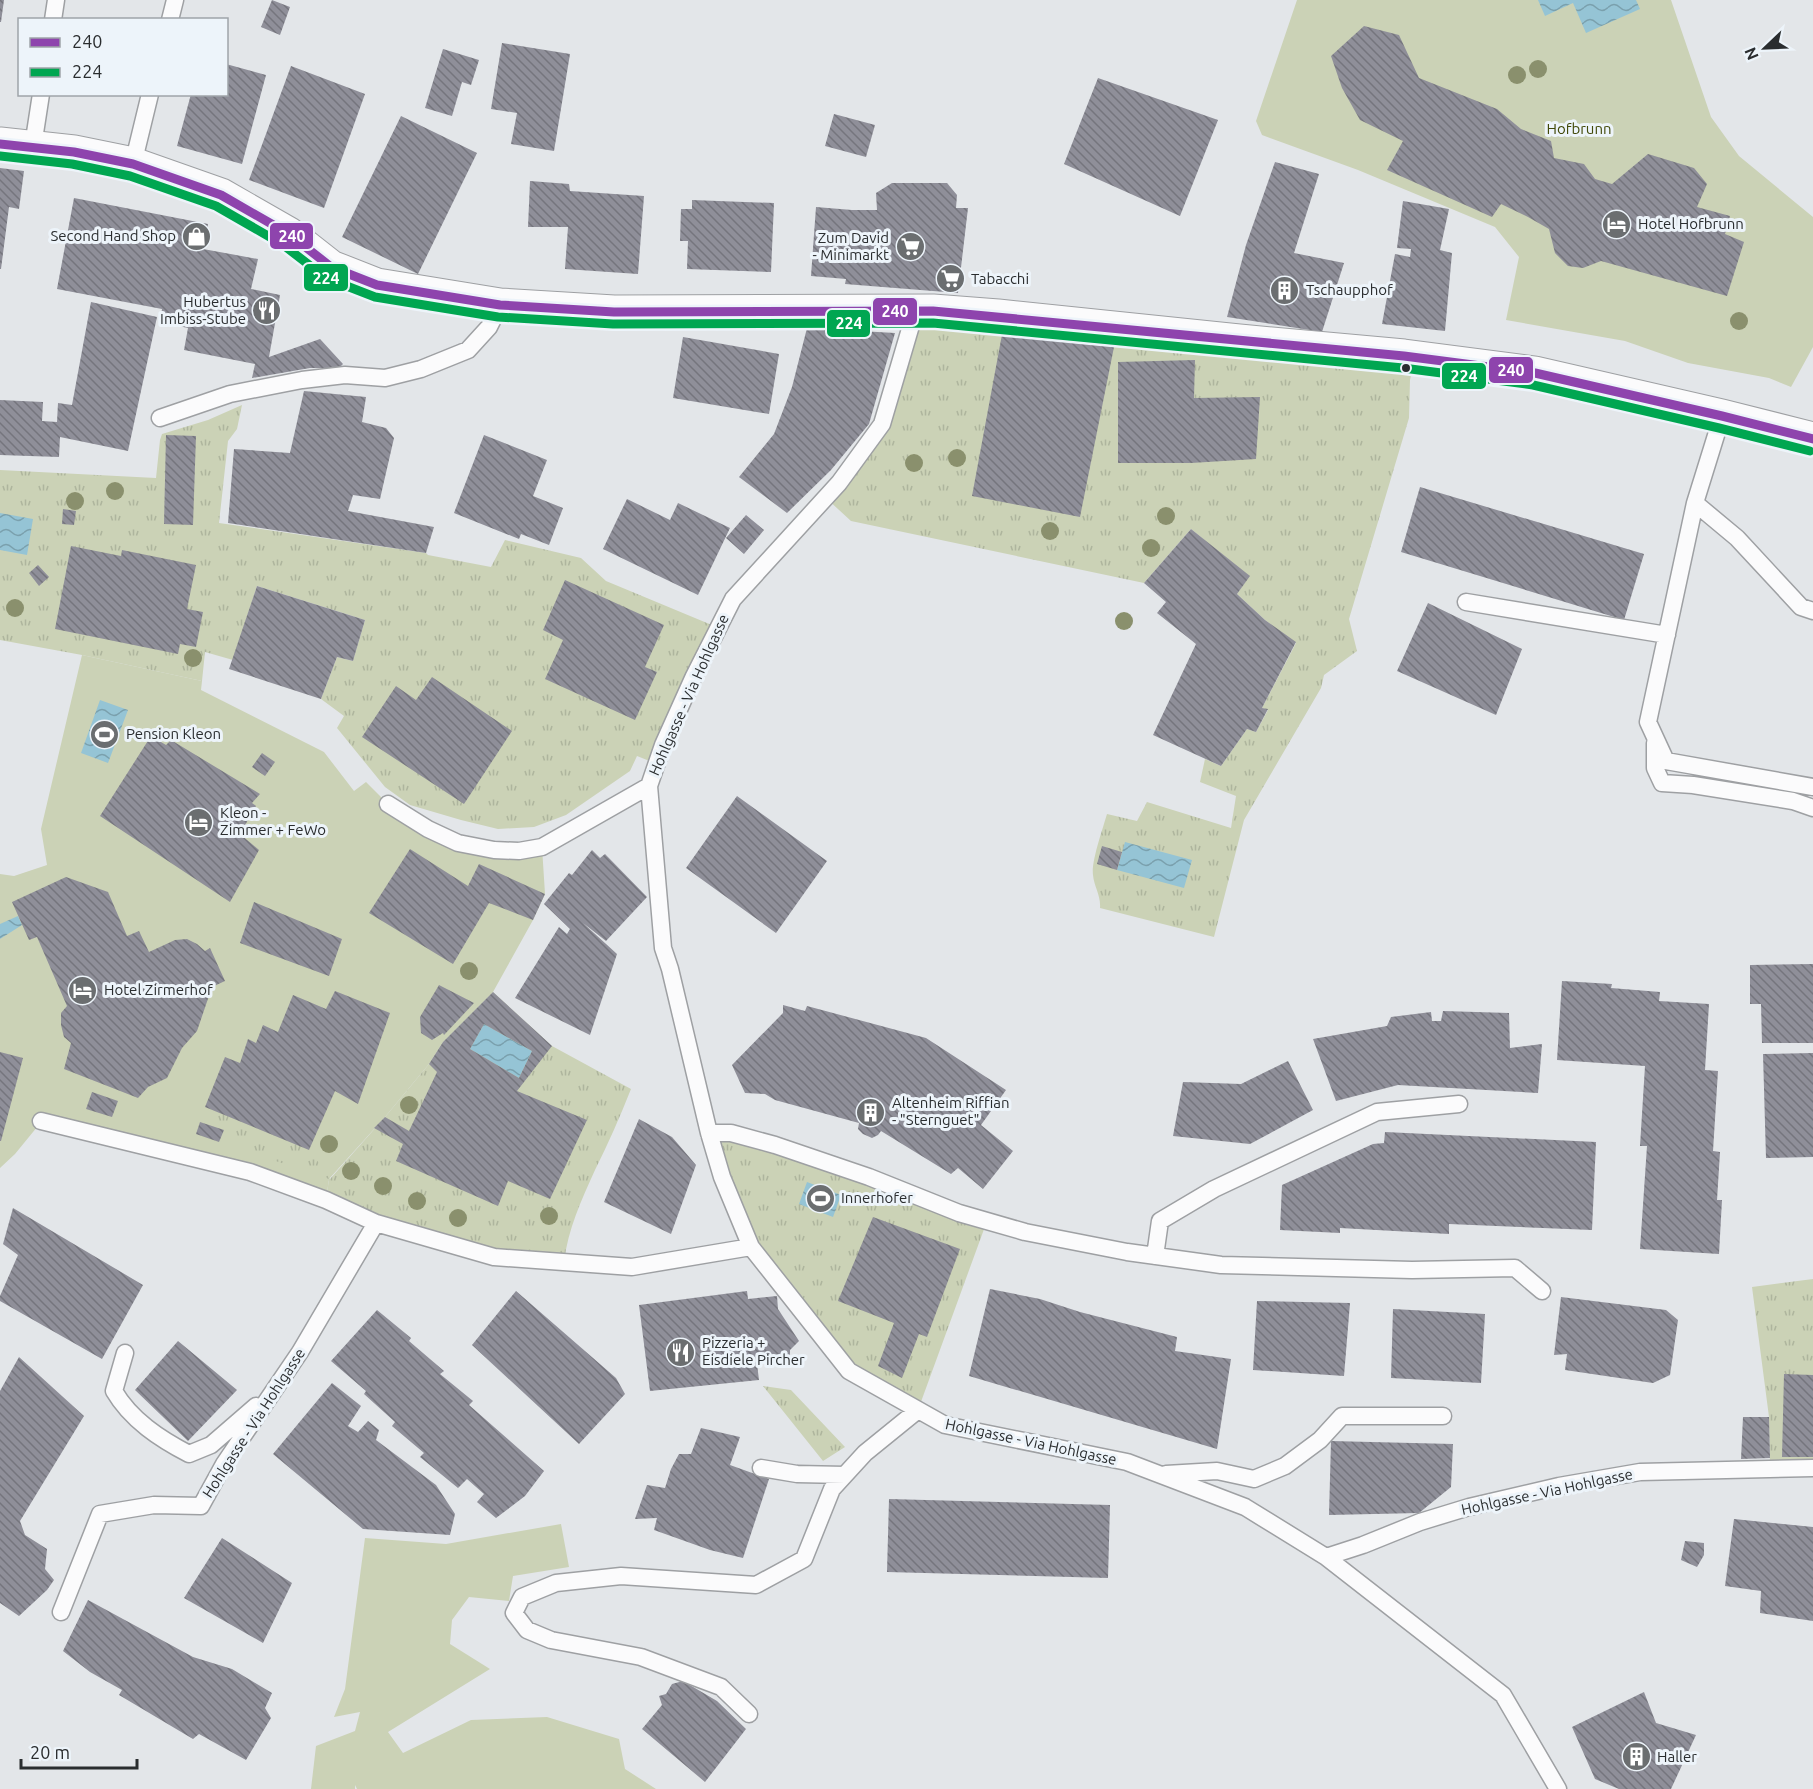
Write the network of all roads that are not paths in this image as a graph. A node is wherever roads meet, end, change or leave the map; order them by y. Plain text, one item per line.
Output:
1 (56, 0) edge
2 (175, 0) edge
3 (53, 18) edge
4 (170, 18) edge
5 (41, 96) edge
6 (150, 96) edge
7 (0, 144) edge
8 (33, 146) junction
9 (133, 164) junction
10 (500, 305) junction
11 (915, 312) junction
12 (1722, 416) junction
13 (160, 418) dead end
14 (1813, 439) edge
15 (1695, 503) junction
16 (1466, 602) dead end
17 (1813, 610) edge
18 (1666, 635) junction
19 (1655, 739) junction
20 (649, 786) junction
21 (1813, 787) edge
22 (388, 804) dead end
23 (1813, 808) edge
24 (1459, 1104) dead end
25 (41, 1121) dead end
26 (710, 1133) junction
27 (376, 1223) junction
28 (751, 1247) junction
29 (1155, 1256) junction
30 (1542, 1292) dead end
31 (125, 1353) dead end
32 (273, 1392) junction
33 (918, 1410) junction
34 (1443, 1416) dead end
35 (761, 1468) dead end
36 (1813, 1468) edge
37 (1162, 1474) junction
38 (845, 1475) junction
39 (1326, 1557) junction
40 (61, 1612) dead end
41 (749, 1714) dead end
42 (1558, 1789) edge

1 - 3 lane
2 - 4 lane
5 - 8 lane
6 - 9 lane
7 - 8 main road
8 - 9 main road
9 - 10 main road
10 - 11 main road
10 - 13 lane
11 - 12 main road
11 - 20 lane, Hohlgasse - Via Hohlgasse
12 - 14 main road
12 - 15 lane
15 - 17 lane
15 - 18 lane
16 - 18 lane
18 - 19 lane
19 - 21 lane
19 - 23 lane
20 - 22 lane
20 - 26 lane, Hohlgasse - Via Hohlgasse
24 - 29 lane
25 - 27 lane
26 - 28 lane, Hohlgasse - Via Hohlgasse
26 - 29 lane
27 - 28 lane
27 - 32 lane, Hohlgasse - Via Hohlgasse
28 - 33 lane, Hohlgasse - Via Hohlgasse
29 - 30 lane
31 - 32 lane
32 - 40 lane, Hohlgasse - Via Hohlgasse
33 - 37 lane, Hohlgasse - Via Hohlgasse
33 - 38 lane
34 - 37 lane
35 - 38 lane
36 - 39 lane, Hohlgasse - Via Hohlgasse
37 - 39 lane, Hohlgasse - Via Hohlgasse
38 - 41 lane
39 - 42 lane, Hohlgasse - Via Hohlgasse

